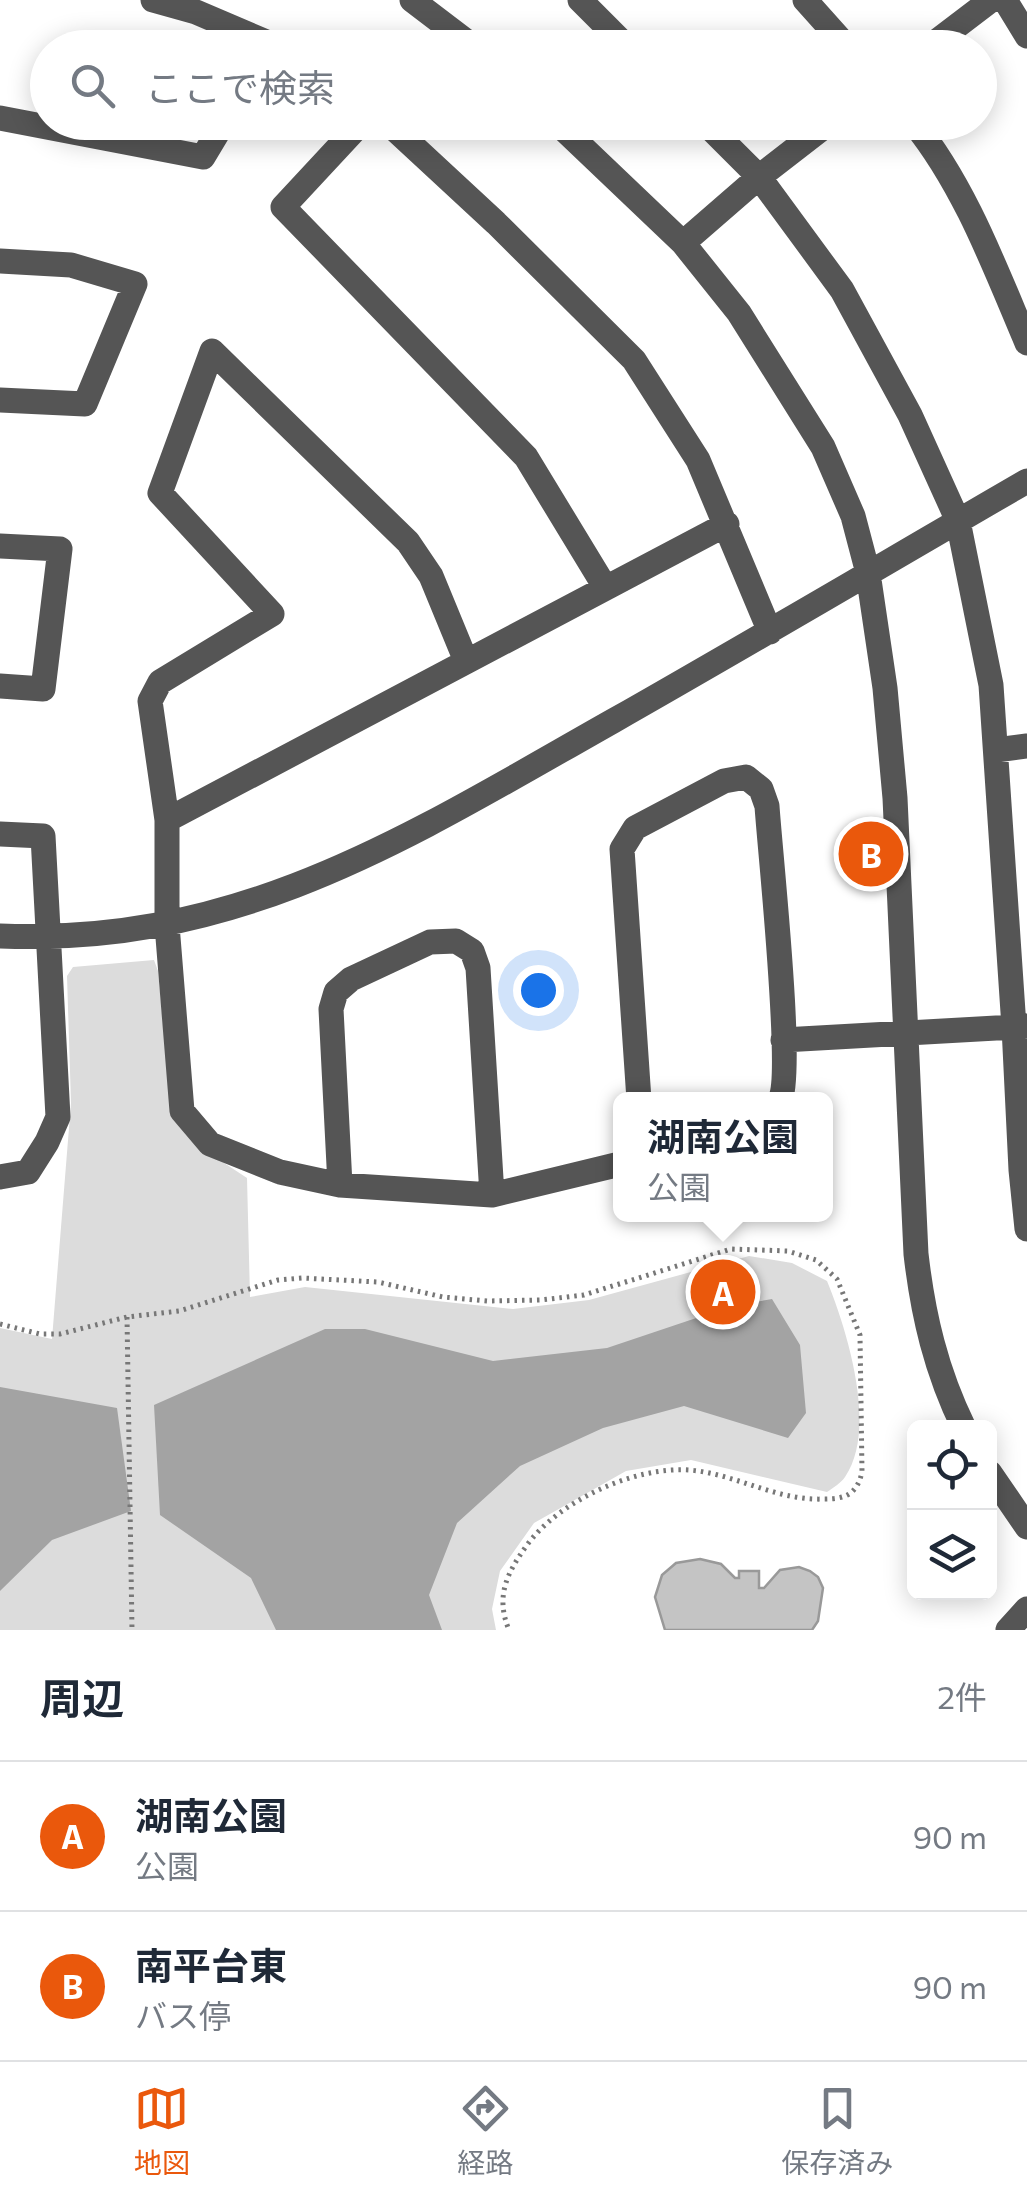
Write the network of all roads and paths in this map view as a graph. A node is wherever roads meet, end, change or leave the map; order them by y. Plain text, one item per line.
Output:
1 (154, 0) edge
2 (412, 0) edge
3 (580, 0) edge
4 (806, 0) edge
5 (991, 0) edge
6 (1005, 0) edge
7 (238, 30) edge
8 (451, 30) edge
9 (610, 30) edge
10 (832, 30) edge
11 (952, 30) edge
12 (1027, 36) edge
13 (0, 118) edge
14 (30, 124) edge
15 (115, 140) edge
16 (213, 140) edge
17 (345, 140) edge
18 (407, 140) edge
19 (575, 140) edge
20 (722, 140) edge
21 (806, 140) edge
22 (927, 140) edge
23 (759, 176) junction
24 (683, 243) junction
25 (0, 260) edge
26 (1027, 343) edge
27 (0, 400) edge
28 (1027, 481) edge
29 (958, 521) junction
30 (727, 524) junction
31 (0, 546) edge
32 (868, 573) junction
33 (605, 587) junction
34 (770, 632) junction
35 (466, 661) junction
36 (0, 686) edge
37 (1027, 746) edge
38 (996, 750) junction
39 (167, 820) junction
40 (0, 834) edge
41 (1016, 884) edge
42 (167, 926) junction
43 (0, 936) edge
44 (50, 938) junction
45 (1020, 1026) edge
46 (904, 1033) junction
47 (783, 1040) junction
48 (638, 1092) edge
49 (784, 1092) edge
50 (613, 1166) edge
51 (1024, 1170) edge
52 (0, 1177) edge
53 (340, 1185) junction
54 (492, 1195) junction
55 (1027, 1229) edge
56 (128, 1317) junction
57 (0, 1324) edge
58 (960, 1420) edge
59 (997, 1483) edge
60 (1027, 1526) edge
61 (1027, 1609) edge
62 (132, 1630) edge
63 (509, 1630) edge
64 (1008, 1630) edge

1 - 7 street
2 - 8 street
3 - 9 street
4 - 10 street
5 - 11 street
6 - 12 street
13 - 14 street
15 - 16 street
17 - 33 street
18 - 30 street
19 - 24 street
20 - 23 street
21 - 23 street
22 - 26 street
23 - 24 street
23 - 29 street
24 - 32 street
25 - 27 street
28 - 29 street
29 - 32 street
29 - 38 street
30 - 33 street
30 - 34 street
31 - 36 street
32 - 34 street
32 - 46 street
33 - 35 street
34 - 42 street
35 - 39 street
35 - 39 street
37 - 38 street
38 - 41 street
39 - 42 street
40 - 44 street
41 - 45 street
42 - 44 street
42 - 53 street
43 - 44 street
44 - 52 street
45 - 46 street
45 - 51 street
46 - 47 street
46 - 58 street
47 - 48 street
47 - 49 street
50 - 54 street
51 - 55 street
53 - 54 street
53 - 54 street
56 - 57 path
56 - 62 path
56 - 63 path
59 - 60 street
61 - 64 street

